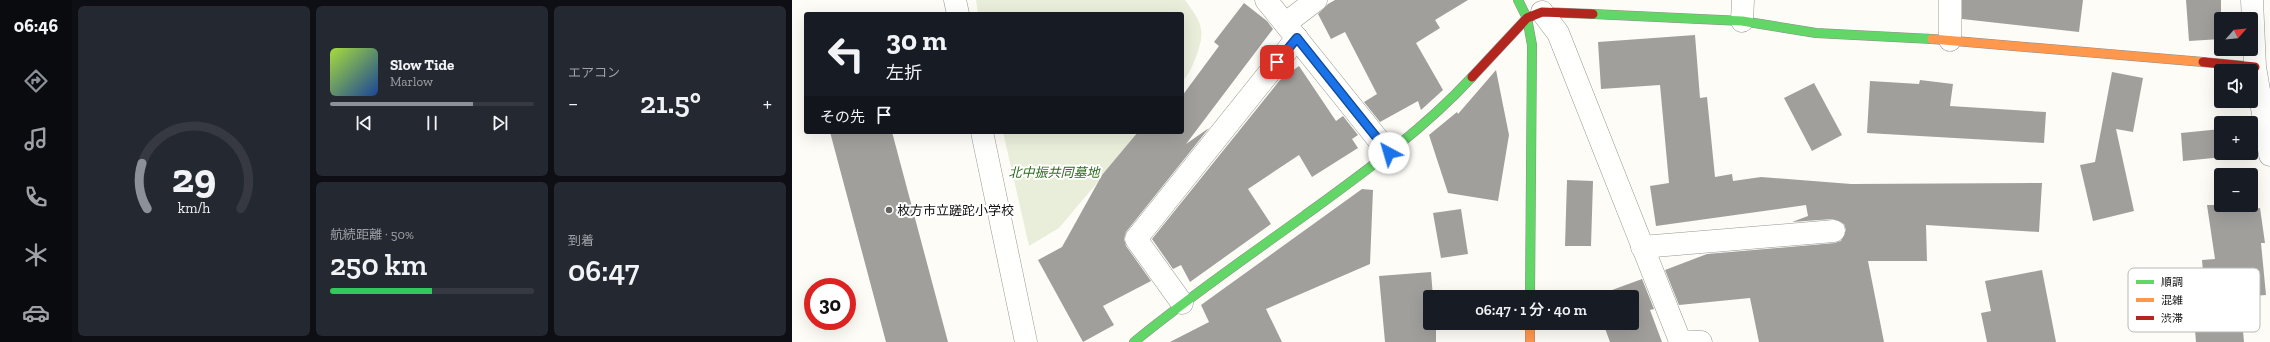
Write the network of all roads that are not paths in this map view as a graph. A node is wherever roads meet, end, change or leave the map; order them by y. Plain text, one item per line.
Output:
1 (955, 0) edge
2 (1266, 0) edge
3 (1316, 0) edge
4 (1518, 0) edge
5 (1950, 0) edge
6 (2252, 0) edge
7 (1742, 10) edge
8 (958, 12) edge
9 (1535, 15) junction
10 (1291, 30) junction
11 (1950, 40) junction
12 (2221, 64) edge
13 (2255, 64) edge
14 (2258, 85) edge
15 (982, 134) edge
16 (1389, 153) junction
17 (2270, 155) edge
18 (1834, 231) dead end
19 (1642, 247) junction
20 (1530, 290) edge
21 (1182, 303) junction
22 (1530, 330) edge
23 (1026, 342) edge
24 (1134, 342) edge
25 (1530, 342) edge
26 (1701, 342) edge

1 - 8 street
2 - 10 street
3 - 10 street
4 - 9 street
5 - 11 street
6 - 13 street
7 - 9 street
7 - 11 street
9 - 16 street
9 - 19 street
9 - 20 street
10 - 16 street
10 - 21 street
11 - 12 street
14 - 17 street
15 - 23 street
16 - 21 street
18 - 19 street
19 - 26 street
21 - 24 street
22 - 25 street

